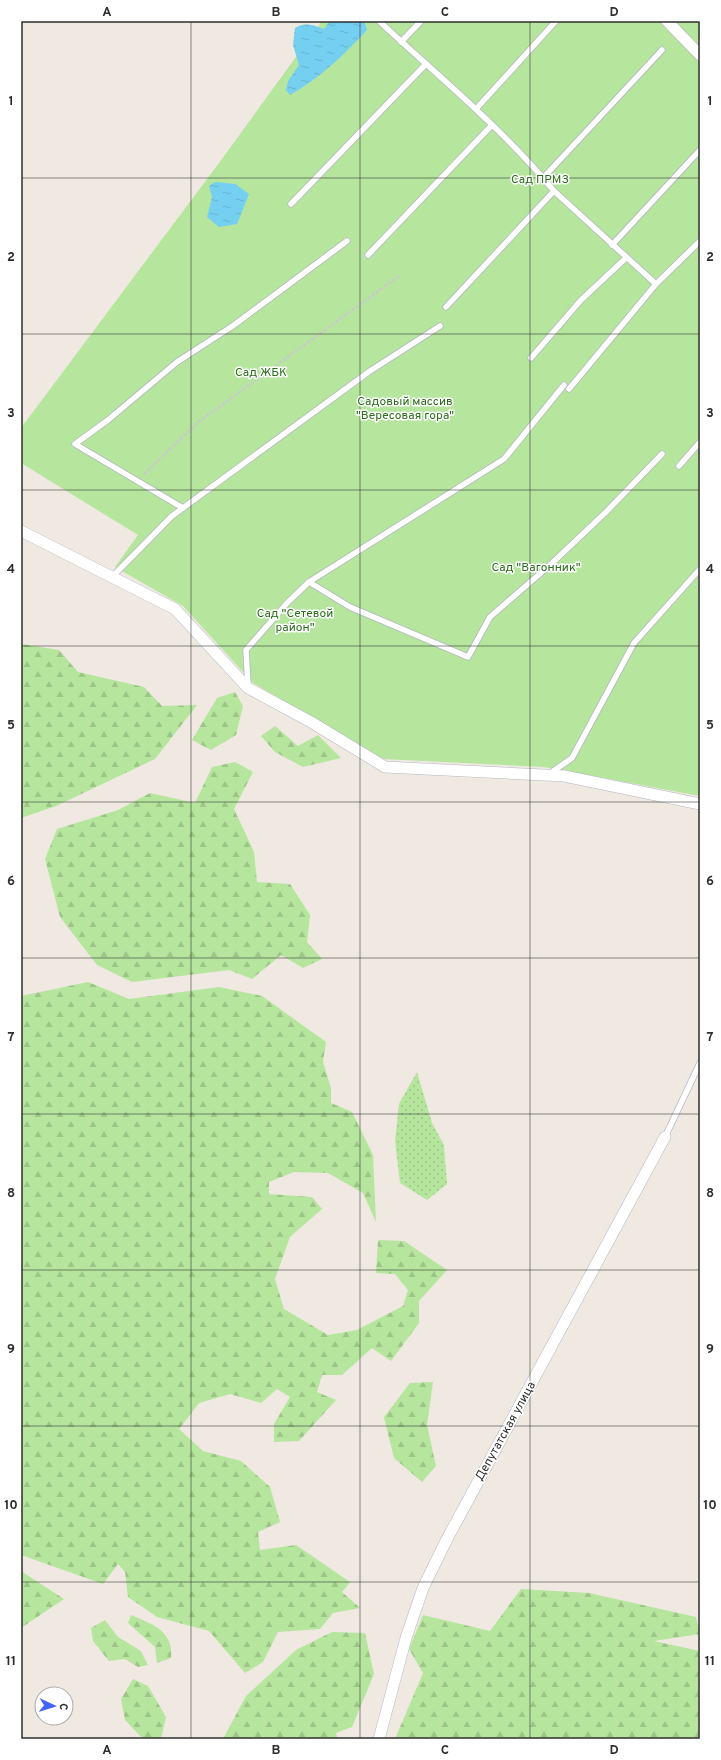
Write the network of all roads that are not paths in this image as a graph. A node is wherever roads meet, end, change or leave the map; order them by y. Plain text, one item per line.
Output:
1 (378, 21) edge
2 (421, 21) edge
3 (556, 21) edge
4 (667, 21) edge
5 (401, 42) junction
6 (662, 50) dead end
7 (700, 55) edge
8 (425, 65) junction
9 (476, 109) junction
10 (492, 125) junction
11 (700, 150) edge
12 (543, 178) junction
13 (554, 191) junction
14 (291, 204) dead end
15 (347, 241) dead end
16 (700, 242) edge
17 (612, 245) junction
18 (368, 255) dead end
19 (626, 258) junction
20 (656, 284) junction
21 (446, 307) dead end
22 (440, 326) dead end
23 (531, 358) dead end
24 (700, 442) edge
25 (662, 454) dead end
26 (679, 466) dead end
27 (183, 508) junction
28 (21, 530) edge
29 (700, 569) edge
30 (112, 577) junction
31 (309, 582) junction
32 (248, 688) junction
33 (548, 775) junction
34 (700, 804) edge
35 (700, 1063) edge
36 (665, 1137) joint
37 (379, 1739) edge

1 - 5 lane
2 - 5 lane
3 - 9 lane
4 - 7 street
5 - 8 lane
6 - 12 lane
8 - 9 lane
8 - 14 lane
9 - 10 lane
10 - 12 lane
10 - 18 lane
11 - 17 lane
12 - 13 lane
13 - 17 lane
13 - 21 lane
15 - 27 lane
16 - 20 lane
17 - 19 lane
19 - 20 lane
19 - 23 lane
20 - 31 lane
22 - 27 lane
24 - 26 lane
25 - 31 lane
27 - 30 lane
28 - 30 street
29 - 33 lane
30 - 32 street
31 - 32 lane
32 - 33 street
33 - 34 street
35 - 36 lane
36 - 37 street, Депутатская улица

